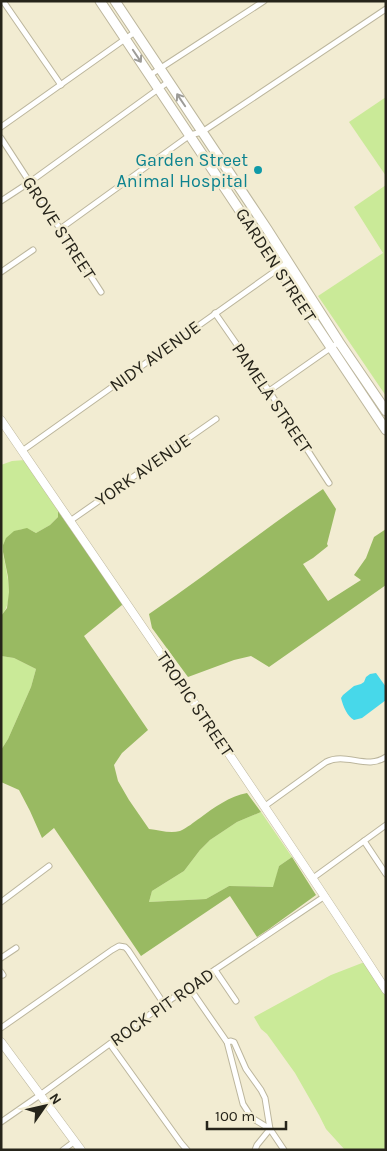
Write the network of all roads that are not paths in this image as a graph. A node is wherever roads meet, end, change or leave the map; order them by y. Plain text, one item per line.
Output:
1 (3, 1) edge
2 (100, 1) edge
3 (115, 1) edge
4 (264, 1) edge
5 (386, 9) edge
6 (136, 32) junction
7 (125, 39) junction
8 (160, 69) junction
9 (150, 75) junction
10 (168, 82) junction
11 (61, 85) junction
12 (159, 88) junction
13 (1, 127) edge
14 (202, 132) junction
15 (190, 135) junction
16 (1, 138) edge
17 (230, 172) junction
18 (30, 182) junction
19 (222, 183) junction
20 (1, 201) edge
21 (60, 229) junction
22 (33, 250) dead end
23 (288, 262) junction
24 (279, 269) junction
25 (1, 272) edge
26 (101, 292) dead end
27 (315, 304) junction
28 (305, 309) junction
29 (215, 313) junction
30 (339, 342) junction
31 (330, 347) junction
32 (269, 391) junction
33 (375, 396) junction
34 (367, 401) junction
35 (386, 411) edge
36 (216, 419) dead end
37 (1, 420) edge
38 (386, 430) edge
39 (22, 451) junction
40 (329, 483) dead end
41 (70, 521) junction
42 (386, 757) edge
43 (265, 806) junction
44 (386, 825) edge
45 (364, 841) junction
46 (49, 866) dead end
47 (386, 874) edge
48 (313, 878) junction
49 (325, 896) junction
50 (1, 902) edge
51 (16, 948) dead end
52 (1, 958) edge
53 (215, 970) junction
54 (189, 987) junction
55 (386, 990) edge
56 (236, 1001) dead end
57 (164, 1004) junction
58 (1, 1028) edge
59 (227, 1042) junction
60 (2, 1044) edge
61 (110, 1044) junction
62 (40, 1095) junction
63 (1, 1122) edge
64 (270, 1130) junction
65 (75, 1141) junction
66 (63, 1150) edge
67 (81, 1150) edge
68 (187, 1150) edge
69 (255, 1150) edge
70 (284, 1150) edge

1 - 11 street
2 - 7 main road, GARDEN STREET
3 - 6 main road, GARDEN STREET
4 - 8 street
5 - 14 street
6 - 7 street
6 - 8 main road, GARDEN STREET
7 -> 9 main road, GARDEN STREET
7 - 11 street
8 - 9 street
8 - 10 main road, GARDEN STREET
9 - 12 main road, GARDEN STREET
10 - 12 street
14 -> 10 main road, GARDEN STREET
11 - 13 street
12 - 15 main road, GARDEN STREET
12 - 18 street
14 - 15 street
14 - 17 main road, GARDEN STREET
15 - 19 main road, GARDEN STREET
15 - 21 street
16 - 18 street, GROVE STREET
17 - 19 main road
17 - 23 main road, GARDEN STREET
18 - 20 street
18 - 21 street, GROVE STREET
19 - 24 main road, GARDEN STREET
21 - 26 street, GROVE STREET
22 - 25 street
23 - 24 street, NIDY AVENUE
23 - 27 main road, GARDEN STREET
24 - 28 main road, GARDEN STREET
24 - 29 street, NIDY AVENUE
27 - 28 street
27 - 30 main road, GARDEN STREET
28 - 31 main road, GARDEN STREET
29 - 32 street, PAMELA STREET
29 - 39 street, NIDY AVENUE
30 - 31 street
30 - 33 main road, GARDEN STREET
31 - 32 street
31 - 34 main road, GARDEN STREET
32 - 40 street, PAMELA STREET
33 - 34 street
33 - 35 main road, GARDEN STREET
34 - 38 main road, GARDEN STREET
36 - 41 street, YORK AVENUE
37 - 39 street, TROPIC STREET
39 - 41 street, TROPIC STREET
41 - 43 street, TROPIC STREET
42 - 43 street
43 - 48 street, TROPIC STREET
44 - 45 street
45 - 47 street
45 - 48 street
46 - 50 street
48 - 49 street, TROPIC STREET
49 - 53 street, ROCK PIT ROAD
49 - 55 street, TROPIC STREET
51 - 52 street
53 - 54 street, ROCK PIT ROAD
53 - 56 street
54 - 57 street, ROCK PIT ROAD
54 - 59 street
57 - 58 street
57 - 61 street, ROCK PIT ROAD
59 - 64 street
59 - 64 street
60 - 62 street
61 - 62 street, ROCK PIT ROAD
61 - 68 street
62 - 63 street, ROCK PIT ROAD
62 - 65 street
64 - 69 street
64 - 70 street
65 - 66 street
65 - 67 street

